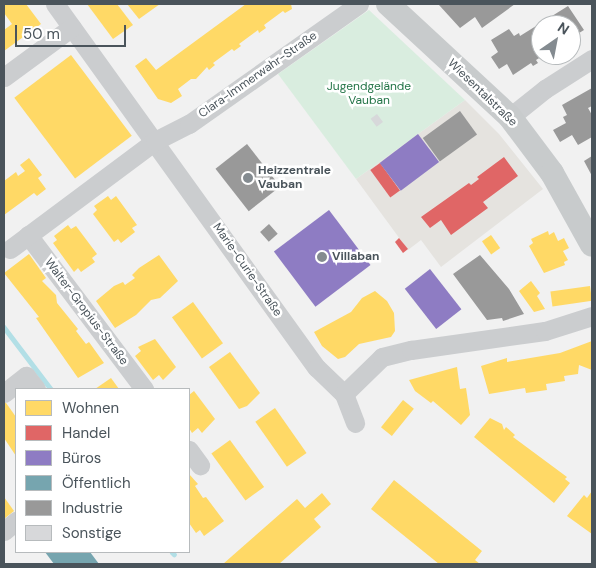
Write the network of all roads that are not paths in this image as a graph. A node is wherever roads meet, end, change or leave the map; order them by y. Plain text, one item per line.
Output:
1 (55, 4) edge
2 (359, 4) edge
3 (388, 4) edge
4 (72, 27) junction
5 (592, 59) edge
6 (4, 77) edge
7 (510, 117) junction
8 (155, 141) junction
9 (28, 235) junction
10 (592, 245) edge
11 (10, 249) dead end
12 (592, 316) edge
13 (35, 388) edge
14 (143, 388) edge
15 (4, 392) edge
16 (344, 394) junction
17 (355, 422) dead end
18 (190, 451) edge
19 (200, 465) dead end
20 (15, 522) edge
21 (4, 531) edge

1 - 4 street, Marie-Curie-Straße
2 - 8 street, Clara-Immerwahr-Straße
3 - 7 main road, Wiesentalstraße
4 - 6 street
4 - 8 street, Marie-Curie-Straße
5 - 7 street
7 - 10 main road, Wiesentalstraße
8 - 9 street
8 - 16 street, Marie-Curie-Straße
9 - 11 street
9 - 14 street, Walter-Gropius-Straße
12 - 16 street
13 - 15 street
16 - 17 street, Marie-Curie-Straße
18 - 19 street
20 - 21 street

